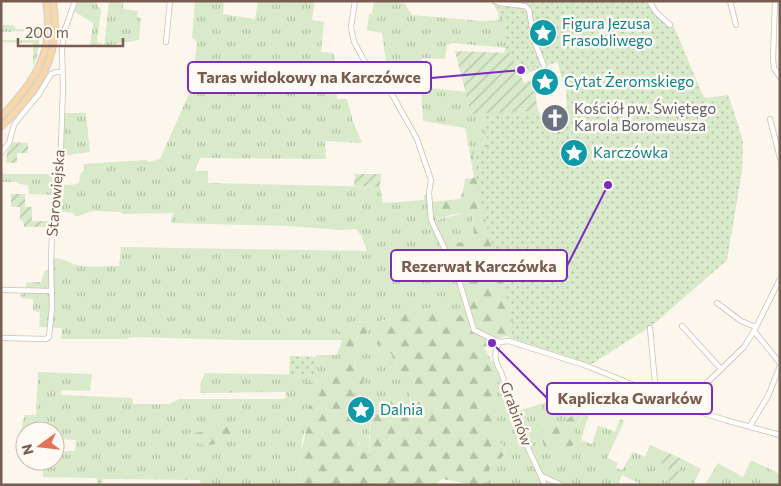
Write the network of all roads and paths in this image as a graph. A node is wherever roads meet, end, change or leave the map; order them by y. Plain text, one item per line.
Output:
1 (46, 1) edge
2 (54, 1) edge
3 (75, 1) edge
4 (170, 1) edge
5 (356, 1) edge
6 (495, 1) edge
7 (649, 1) edge
8 (730, 1) edge
9 (775, 1) edge
10 (670, 25) dead end
11 (736, 25) dead end
12 (166, 42) dead end
13 (544, 66) dead end
14 (62, 72) junction
15 (780, 77) edge
16 (1, 117) edge
17 (770, 119) dead end
18 (1, 127) edge
19 (1, 153) edge
20 (780, 158) edge
21 (780, 279) edge
22 (1, 290) edge
23 (52, 291) junction
24 (717, 303) dead end
25 (682, 326) dead end
26 (650, 328) dead end
27 (755, 329) junction
28 (1, 338) edge
29 (499, 342) junction
30 (780, 364) edge
31 (721, 369) junction
32 (656, 394) junction
33 (685, 404) junction
34 (750, 426) junction
35 (780, 435) edge
36 (542, 476) junction
37 (545, 485) edge
38 (561, 485) edge

1 - 16 main road
2 - 18 main road
3 - 14 street, Starowiejska
4 - 12 street
5 - 29 street
6 - 13 street
7 - 10 street
8 - 11 street
9 - 15 street
14 - 19 street
14 - 23 street, Starowiejska
17 - 20 street
21 - 27 street
22 - 23 street
23 - 28 street, Starowiejska
24 - 27 street
25 - 31 street
26 - 32 street
27 - 30 street
27 - 31 street
29 - 32 street
29 - 36 street, Grabinów
30 - 34 street
31 - 33 street
32 - 33 street
33 - 34 street
34 - 35 street
36 - 37 street, Grabinów
36 - 38 street

